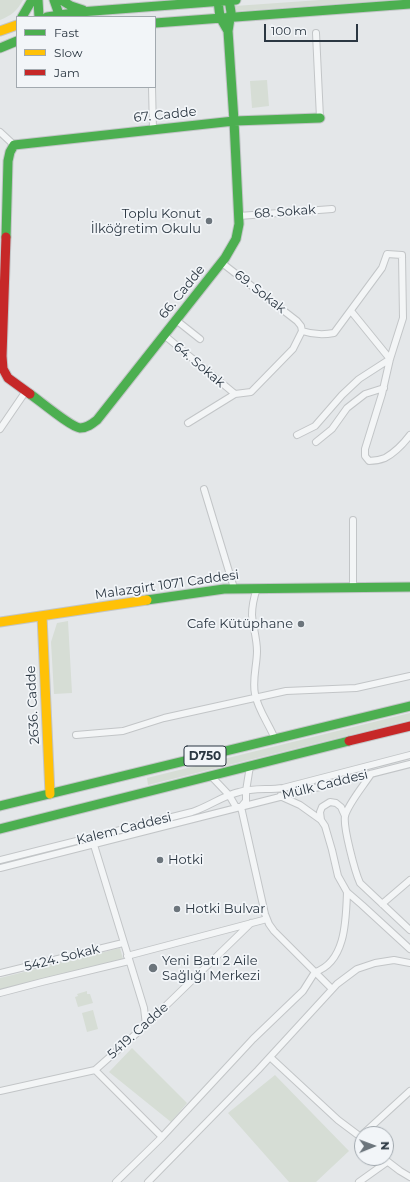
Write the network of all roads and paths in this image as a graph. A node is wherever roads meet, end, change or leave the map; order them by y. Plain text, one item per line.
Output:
1 (32, 0) edge
2 (38, 0) edge
3 (54, 0) edge
4 (61, 0) edge
5 (229, 0) edge
6 (236, 0) edge
7 (218, 1) edge
8 (410, 4) edge
9 (89, 11) junction
10 (23, 16) edge
11 (39, 16) edge
12 (60, 16) edge
13 (231, 17) junction
14 (220, 18) junction
15 (156, 23) edge
16 (15, 25) edge
17 (0, 31) edge
18 (228, 31) junction
19 (316, 33) dead end
20 (16, 41) edge
21 (0, 48) edge
22 (152, 88) edge
23 (320, 118) joint
24 (234, 121) junction
25 (153, 130) junction
26 (0, 132) edge
27 (14, 146) junction
28 (3, 205) edge
29 (332, 209) dead end
30 (239, 216) junction
31 (222, 263) junction
32 (2, 280) edge
33 (351, 311) junction
34 (176, 320) junction
35 (302, 331) junction
36 (164, 335) junction
37 (200, 339) dead end
38 (1, 356) edge
39 (390, 359) junction
40 (384, 388) junction
41 (26, 391) junction
42 (235, 394) junction
43 (188, 423) dead end
44 (0, 429) edge
45 (297, 435) dead end
46 (410, 435) edge
47 (316, 442) dead end
48 (204, 489) dead end
49 (353, 520) dead end
50 (353, 587) junction
51 (410, 587) edge
52 (234, 588) junction
53 (257, 588) junction
54 (42, 616) junction
55 (0, 622) edge
56 (410, 676) edge
57 (256, 698) junction
58 (410, 706) edge
59 (410, 726) edge
60 (76, 735) dead end
61 (274, 739) junction
62 (410, 755) edge
63 (410, 764) edge
64 (250, 766) junction
65 (371, 774) junction
66 (211, 776) junction
67 (246, 791) junction
68 (50, 794) junction
69 (229, 795) junction
70 (280, 796) junction
71 (0, 806) edge
72 (241, 807) junction
73 (345, 816) junction
74 (321, 820) junction
75 (0, 829) edge
76 (94, 845) junction
77 (0, 860) edge
78 (0, 868) edge
79 (410, 880) edge
80 (347, 892) junction
81 (382, 904) junction
82 (267, 919) junction
83 (251, 923) junction
84 (410, 930) edge
85 (123, 943) junction
86 (410, 949) edge
87 (128, 959) junction
88 (410, 963) edge
89 (315, 972) junction
90 (0, 973) edge
91 (332, 989) junction
92 (0, 993) edge
93 (146, 1025) junction
94 (270, 1057) junction
95 (95, 1070) junction
96 (0, 1091) edge
97 (410, 1091) edge
98 (373, 1126) edge
99 (354, 1131) edge
100 (162, 1137) junction
101 (378, 1166) edge
102 (393, 1166) edge
103 (410, 1177) edge
104 (116, 1182) edge
105 (148, 1182) edge
106 (359, 1182) edge

1 - 10 main road
2 - 11 main road
3 - 12 main road
4 - 9 main road
5 - 6 main road
5 - 7 main road
5 - 13 main road, 66. Cadde
7 - 9 main road
7 - 14 main road
8 - 13 main road
9 - 12 main road
13 - 14 main road
13 - 18 main road, 66. Cadde
14 - 15 main road
14 - 18 main road, 66. Cadde
16 - 17 main road
18 - 24 main road, 66. Cadde
19 - 23 street
20 - 21 main road
22 - 25 street
23 - 24 main road, 67. Cadde
24 - 25 main road, 67. Cadde
24 - 30 main road, 66. Cadde
25 - 27 main road, 67. Cadde
26 - 27 street
27 - 28 main road, 66. Cadde
28 - 32 main road, 66. Cadde
29 - 30 street, 68. Sokak
30 - 31 main road, 66. Cadde
31 - 34 main road, 66. Cadde
31 - 35 street, 69. Sokak
32 - 38 main road, 66. Cadde
33 - 35 street
33 - 39 street
33 - 39 street
34 - 36 main road, 66. Cadde
34 - 37 street
35 - 42 street
36 - 41 main road, 66. Cadde
36 - 42 street, 64. Sokak
38 - 41 main road, 66. Cadde
39 - 40 street
39 - 45 street
40 - 46 street
40 - 47 street
41 - 44 street
42 - 43 street
48 - 52 street
49 - 50 street
50 - 51 main road, Malazgirt 1071 Caddesi
50 - 53 main road, Malazgirt 1071 Caddesi
52 - 53 main road, Malazgirt 1071 Caddesi
52 - 54 main road, Malazgirt 1071 Caddesi
53 - 57 street
54 - 55 main road, Malazgirt 1071 Caddesi
54 - 68 main road, 2636. Cadde
56 - 57 street
57 - 60 street
57 - 61 street
58 - 61 main road, D750
59 - 64 main road, D750
61 - 68 main road, D750
62 - 67 street, Mülk Caddesi
63 - 65 street, Mülk Caddesi
64 - 66 main road, D750
64 - 67 street
65 - 70 street, Mülk Caddesi
65 - 73 street
66 - 69 street
66 - 75 main road, D750
67 - 69 street, Kalem Caddesi
67 - 72 street
68 - 71 main road, D750
69 - 72 street
69 - 77 street, Kalem Caddesi
70 - 72 street, Mülk Caddesi
70 - 74 street
72 - 76 street, Kalem Caddesi
72 - 82 street
73 - 74 street
73 - 81 street
74 - 80 street
76 - 78 street, Kalem Caddesi
76 - 85 street
79 - 81 street
80 - 86 street
80 - 89 street
81 - 84 street
82 - 83 street
82 - 89 street
83 - 87 street
83 - 93 street, 5419. Cadde
85 - 87 street
85 - 90 street, 5424. Sokak
87 - 92 street
87 - 93 street
88 - 91 street
89 - 91 street
89 - 100 street
91 - 94 street
93 - 95 street, 5419. Cadde
94 - 99 street
94 - 105 street
95 - 96 street, 5419. Cadde
95 - 100 street
97 - 98 street
100 - 104 street
101 - 106 street
102 - 103 street

